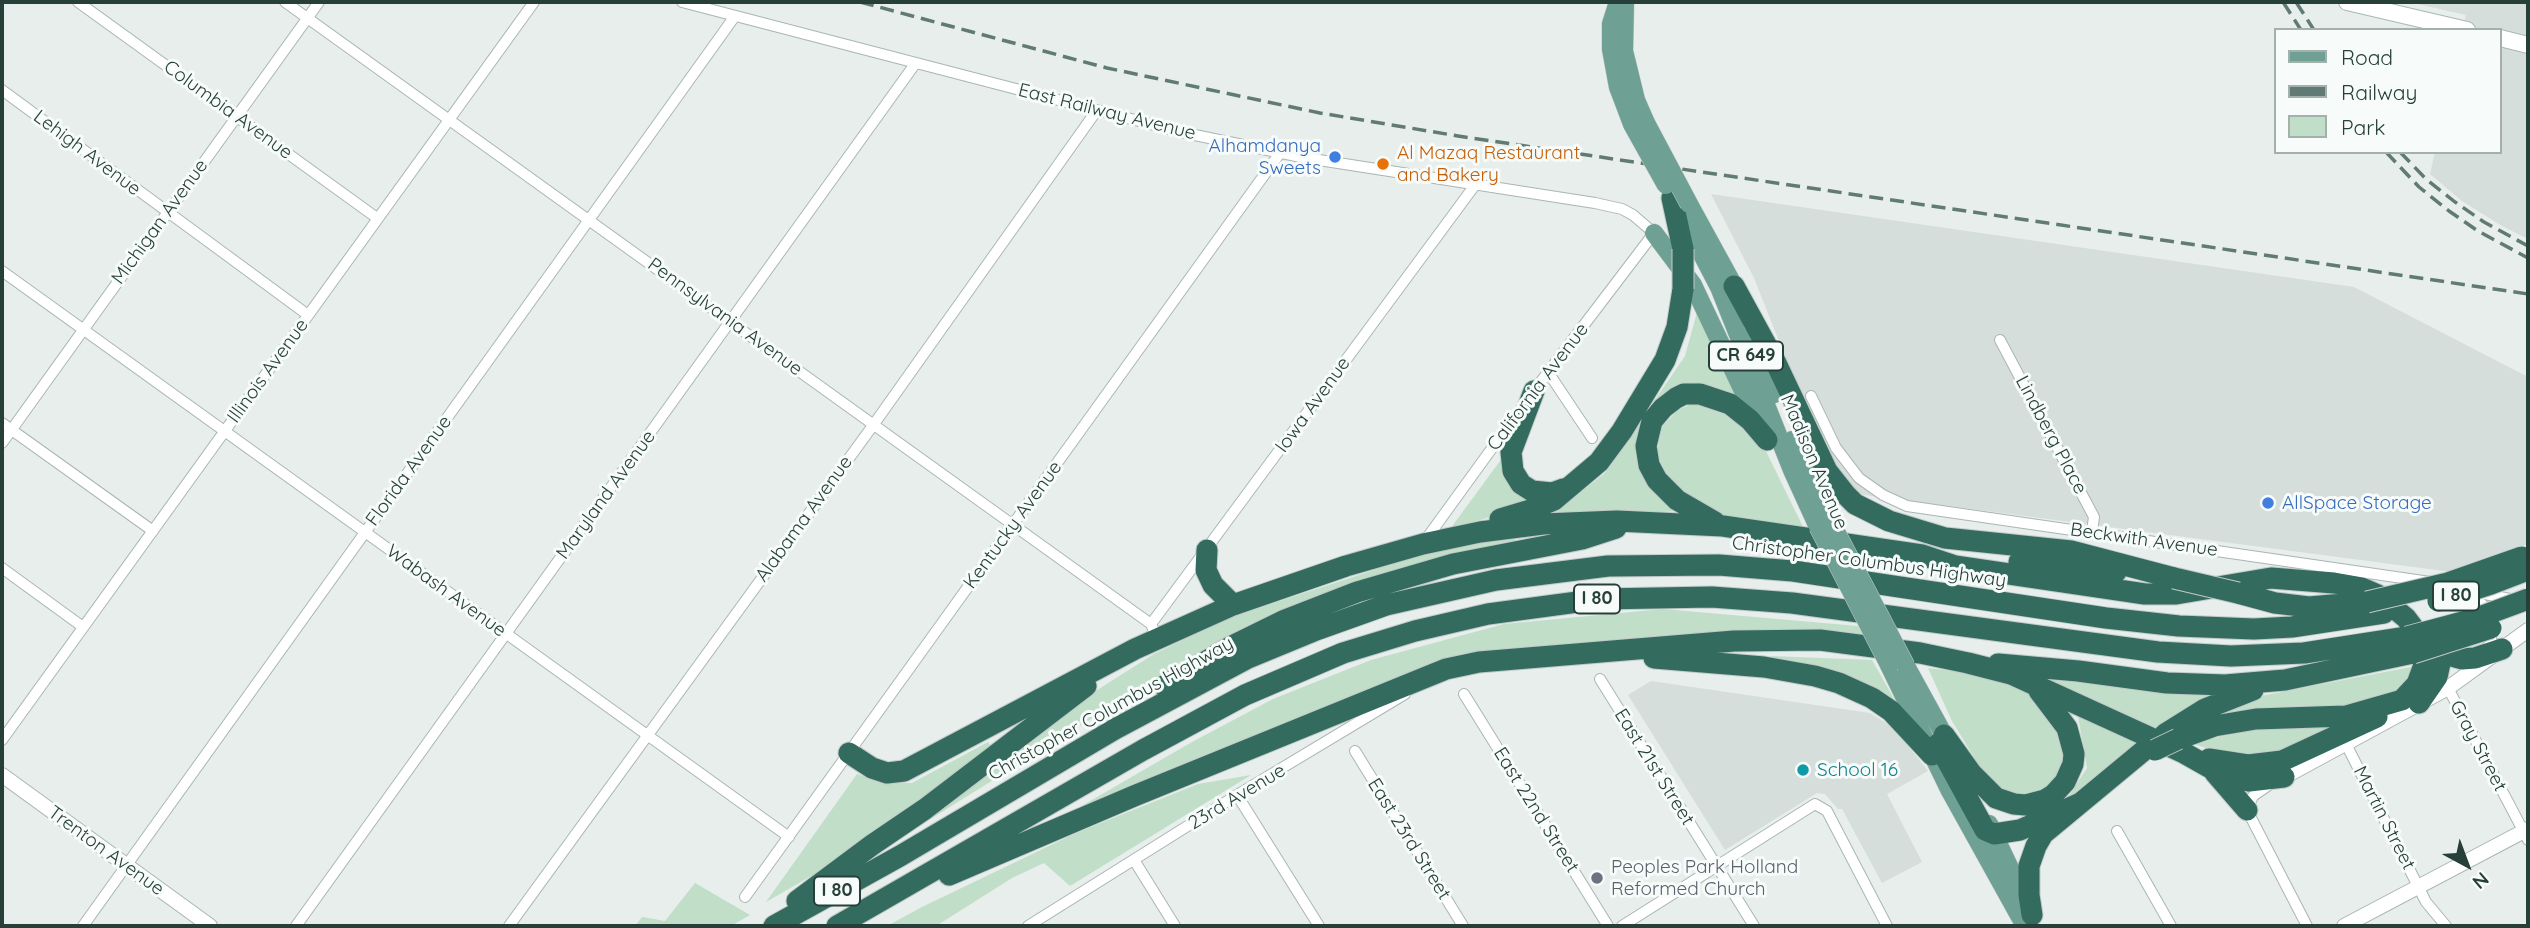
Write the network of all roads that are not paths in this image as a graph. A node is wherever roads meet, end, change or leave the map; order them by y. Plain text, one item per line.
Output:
1 (78, 2) edge
2 (285, 2) edge
3 (319, 2) edge
4 (534, 2) edge
5 (682, 2) edge
6 (1618, 2) edge
7 (1625, 2) edge
8 (2347, 2) edge
9 (704, 5) edge
10 (735, 16) junction
11 (308, 18) junction
12 (2458, 28) edge
13 (2502, 38) edge
14 (2528, 45) edge
15 (915, 64) junction
16 (2, 90) edge
17 (1097, 110) junction
18 (237, 116) junction
19 (448, 119) junction
20 (1639, 123) junction
21 (1280, 153) junction
22 (1475, 185) junction
23 (1676, 197) junction
24 (168, 212) junction
25 (377, 218) junction
26 (589, 220) junction
27 (1654, 233) junction
28 (2, 271) edge
29 (1734, 286) junction
30 (308, 315) junction
31 (731, 322) junction
32 (83, 330) junction
33 (2000, 340) dead end
34 (1548, 372) junction
35 (1534, 391) junction
36 (1811, 396) dead end
37 (874, 424) junction
38 (6, 427) edge
39 (225, 431) junction
40 (1592, 438) dead end
41 (1767, 440) junction
42 (2, 443) edge
43 (1578, 482) junction
44 (1634, 521) junction
45 (1013, 525) junction
46 (1723, 526) junction
47 (1826, 528) junction
48 (153, 531) junction
49 (2092, 532) junction
50 (366, 533) junction
51 (1449, 538) junction
52 (1423, 544) junction
53 (1208, 550) junction
54 (1922, 555) junction
55 (2526, 563) edge
56 (2, 568) edge
57 (2174, 578) junction
58 (2351, 585) junction
59 (2456, 587) junction
60 (2528, 601) edge
61 (1233, 605) junction
62 (2376, 608) junction
63 (2528, 613) edge
64 (83, 627) junction
65 (2528, 630) edge
66 (1154, 631) junction
67 (506, 634) junction
68 (2410, 645) junction
69 (1135, 649) junction
70 (2438, 650) junction
71 (1589, 653) junction
72 (2492, 653) junction
73 (1968, 663) junction
74 (1898, 665) junction
75 (1446, 669) junction
76 (1600, 679) dead end
77 (2286, 680) junction
78 (2036, 687) junction
79 (2448, 688) junction
80 (1464, 694) dead end
81 (2410, 703) junction
82 (1915, 720) junction
83 (647, 735) junction
84 (1944, 735) junction
85 (2, 740) edge
86 (2166, 744) junction
87 (2346, 744) junction
88 (1355, 751) dead end
89 (849, 753) junction
90 (1932, 755) junction
91 (2211, 769) junction
92 (2, 775) edge
93 (2284, 777) junction
94 (1237, 795) junction
95 (2078, 804) junction
96 (2247, 810) junction
97 (2117, 831) dead end
98 (1994, 834) junction
99 (2527, 834) edge
100 (789, 837) junction
101 (900, 856) junction
102 (1134, 860) junction
103 (126, 865) junction
104 (1717, 867) junction
105 (2418, 887) junction
106 (745, 897) dead end
107 (846, 921) edge
108 (2031, 923) edge
109 (83, 926) edge
110 (210, 926) edge
111 (296, 926) edge
112 (509, 926) edge
113 (763, 926) edge
114 (774, 926) edge
115 (1031, 926) edge
116 (1175, 926) edge
117 (1319, 926) edge
118 (1464, 926) edge
119 (1608, 926) edge
120 (1622, 926) edge
121 (1754, 926) edge
122 (1887, 926) edge
123 (2171, 926) edge
124 (2307, 926) edge
125 (2344, 926) edge
126 (2445, 926) edge

1 - 18 street, Columbia Avenue
2 - 11 street, Pennsylvania Avenue
3 - 11 street, Michigan Avenue
4 - 19 street, Illinois Avenue
5 - 9 street, East Railway Avenue
6 - 20 main road, Madison Avenue / CR 649
7 - 20 main road, Madison Avenue / CR 649
8 - 12 main road
9 - 10 street, East Railway Avenue
10 - 15 street, East Railway Avenue
10 - 26 street, Florida Avenue
11 - 18 street, Michigan Avenue
11 - 19 street, Pennsylvania Avenue
13 - 14 main road
15 - 17 street, East Railway Avenue
15 - 31 street, Maryland Avenue
16 - 24 street, Lehigh Avenue
17 - 21 street, East Railway Avenue
17 - 37 street, Alabama Avenue
18 - 24 street, Michigan Avenue
18 - 25 street, Columbia Avenue
19 - 25 street, Illinois Avenue
19 - 26 street, Pennsylvania Avenue
20 - 23 main road, Madison Avenue / CR 649, bridge
20 - 23 main road, Madison Avenue / CR 649, bridge
21 - 22 street, East Railway Avenue
21 - 45 street, Kentucky Avenue
22 - 27 street, East Railway Avenue
22 - 53 street, Iowa Avenue
23 - 29 main road, Madison Avenue / CR 649
23 - 43 highway, bridge
23 - 47 main road, Madison Avenue / CR 649
24 - 30 street, Lehigh Avenue
24 - 32 street, Michigan Avenue
25 - 30 street, Illinois Avenue
26 - 31 street, Pennsylvania Avenue
26 - 50 street, Florida Avenue
27 - 34 street, California Avenue
27 - 41 main road
28 - 32 street, Wabash Avenue
29 - 47 main road, Madison Avenue / CR 649
29 - 57 highway
30 - 39 street, Illinois Avenue
31 - 37 street, Pennsylvania Avenue
31 - 67 street, Maryland Avenue
32 - 38 street, Michigan Avenue
32 - 39 street, Wabash Avenue
33 - 49 street, Lindberg Place
34 - 35 street, California Avenue
34 - 40 street
35 - 43 highway
35 - 52 street, California Avenue
36 - 49 street, Beckwith Avenue
37 - 45 street, Pennsylvania Avenue
37 - 83 street, Alabama Avenue
38 - 42 street, Michigan Avenue
38 - 48 street
39 - 48 street, Illinois Avenue
39 - 50 street, Wabash Avenue
41 - 46 highway
41 - 47 main road
43 - 51 highway
44 - 46 highway
44 - 51 highway
44 - 101 highway
45 - 66 street, Pennsylvania Avenue
45 - 89 street, Kentucky Avenue
46 - 54 highway
47 - 74 main road, Madison Avenue / CR 649, bridge
48 - 64 street, Illinois Avenue
49 - 59 street, Beckwith Avenue
50 - 67 street, Wabash Avenue
50 - 103 street, Florida Avenue
51 - 52 highway
52 - 61 highway
53 - 61 highway
53 - 66 street, Iowa Avenue
54 - 57 highway
54 - 58 highway
55 - 62 highway, Christopher Columbus Highway / I 80, bridge
56 - 64 street
57 - 62 highway, bridge
58 - 70 highway
58 - 81 highway
59 - 60 street, Beckwith Avenue
59 - 72 street
60 - 68 highway, I 80, bridge
61 - 66 highway
62 - 101 highway, Christopher Columbus Highway / I 80
63 - 68 highway, bridge
64 - 85 street, Illinois Avenue
65 - 72 street
66 - 69 highway
67 - 83 street, Wabash Avenue
67 - 111 street, Maryland Avenue
68 - 77 highway
68 - 107 highway, I 80
69 - 89 highway
69 - 113 highway
70 - 72 highway
70 - 81 highway
71 - 73 highway
71 - 75 highway
71 - 90 highway
72 - 79 street
73 - 77 highway
73 - 78 highway
74 - 82 main road, Madison Avenue / CR 649
74 - 84 main road, Madison Avenue / CR 649
75 - 94 street, 23rd Avenue
75 - 107 highway
76 - 104 street, East 21st Street
77 - 86 highway
78 - 84 highway
78 - 86 highway
79 - 81 street
79 - 99 street, Gray Street
80 - 119 street, East 22nd Street
81 - 86 highway
81 - 86 highway
81 - 87 street
82 - 90 main road, Madison Avenue / CR 649
82 - 98 highway
83 - 100 street, Wabash Avenue
83 - 112 street, Alabama Avenue
84 - 98 main road, Madison Avenue / CR 649
86 - 91 highway
86 - 95 highway
87 - 93 street
87 - 105 street, Martin Street
88 - 118 street, East 23rd Street
89 - 100 street, Kentucky Avenue
90 - 108 main road, Madison Avenue / CR 649
91 - 93 highway
91 - 96 highway
92 - 103 street, Trenton Avenue
93 - 96 street
94 - 102 street, 23rd Avenue
94 - 117 street
95 - 98 highway
95 - 108 highway
96 - 124 street
97 - 123 street
98 - 108 main road, Madison Avenue / CR 649
99 - 105 street
100 - 106 street, Kentucky Avenue
101 - 114 highway, Christopher Columbus Highway / I 80
102 - 115 street, 23rd Avenue
102 - 116 street
103 - 109 street, Florida Avenue
103 - 110 street, Trenton Avenue
104 - 120 street
104 - 121 street, East 21st Street
104 - 122 street
105 - 125 street
105 - 126 street, Martin Street

